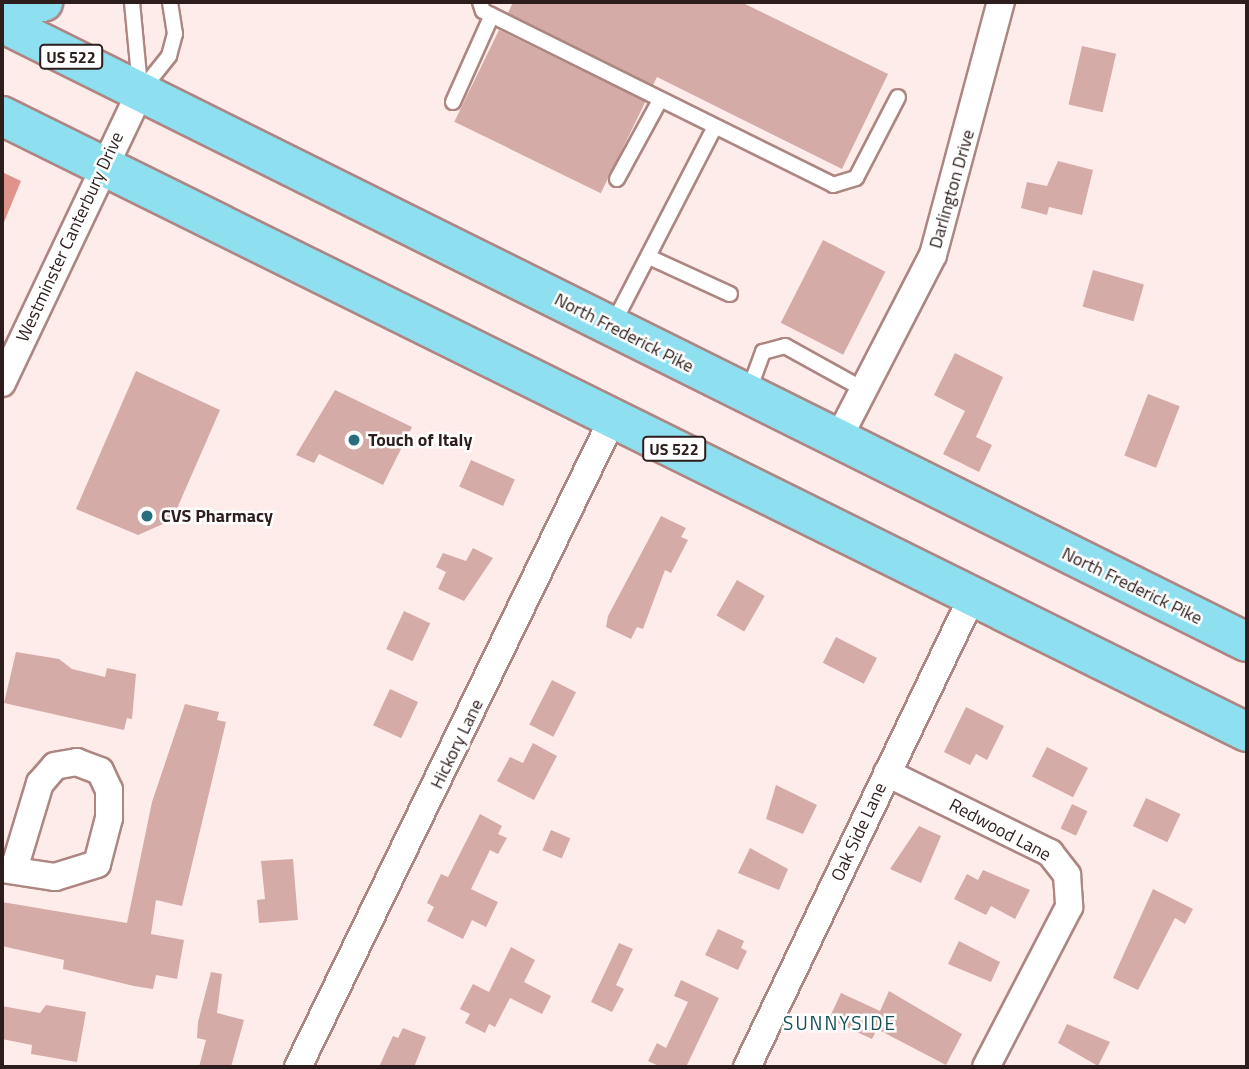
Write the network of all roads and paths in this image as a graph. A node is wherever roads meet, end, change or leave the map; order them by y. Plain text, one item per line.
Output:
1 (43, 2) edge
2 (132, 2) edge
3 (170, 2) edge
4 (480, 2) edge
5 (1001, 2) edge
6 (2, 10) edge
7 (492, 15) junction
8 (2, 23) edge
9 (140, 92) junction
10 (898, 97) dead end
11 (660, 100) junction
12 (453, 103) dead end
13 (2, 116) edge
14 (715, 128) junction
15 (102, 165) junction
16 (617, 179) dead end
17 (649, 257) junction
18 (730, 294) dead end
19 (612, 327) junction
20 (2, 383) edge
21 (863, 389) junction
22 (747, 396) junction
23 (613, 418) junction
24 (837, 441) junction
25 (972, 597) junction
26 (1247, 642) edge
27 (1242, 718) edge
28 (887, 772) junction
29 (8, 869) edge
30 (298, 1067) edge
31 (747, 1067) edge
32 (986, 1067) edge

1 - 6 main road
2 - 9 lane
3 - 9 lane
4 - 7 lane
5 - 21 street, Darlington Drive
7 - 11 lane
7 - 12 lane
8 - 9 main road, North Frederick Pike / US 522
9 - 15 street, Westminster Canterbury Drive
9 - 19 main road, North Frederick Pike / US 522
10 - 14 lane
11 - 14 lane
11 - 16 lane
13 - 15 main road, US 522
14 - 17 lane
15 - 20 street, Westminster Canterbury Drive
15 - 23 main road, US 522
17 - 18 lane
17 - 19 lane
19 - 22 main road, North Frederick Pike / US 522
21 - 22 lane
21 - 24 street, Darlington Drive
22 - 24 main road, North Frederick Pike / US 522
23 - 25 main road, US 522
23 - 30 street, Hickory Lane
24 - 26 main road, North Frederick Pike / US 522
25 - 27 main road, US 522
25 - 28 street, Oak Side Lane
28 - 31 street, Oak Side Lane
28 - 32 street, Redwood Lane
29 - 29 street

